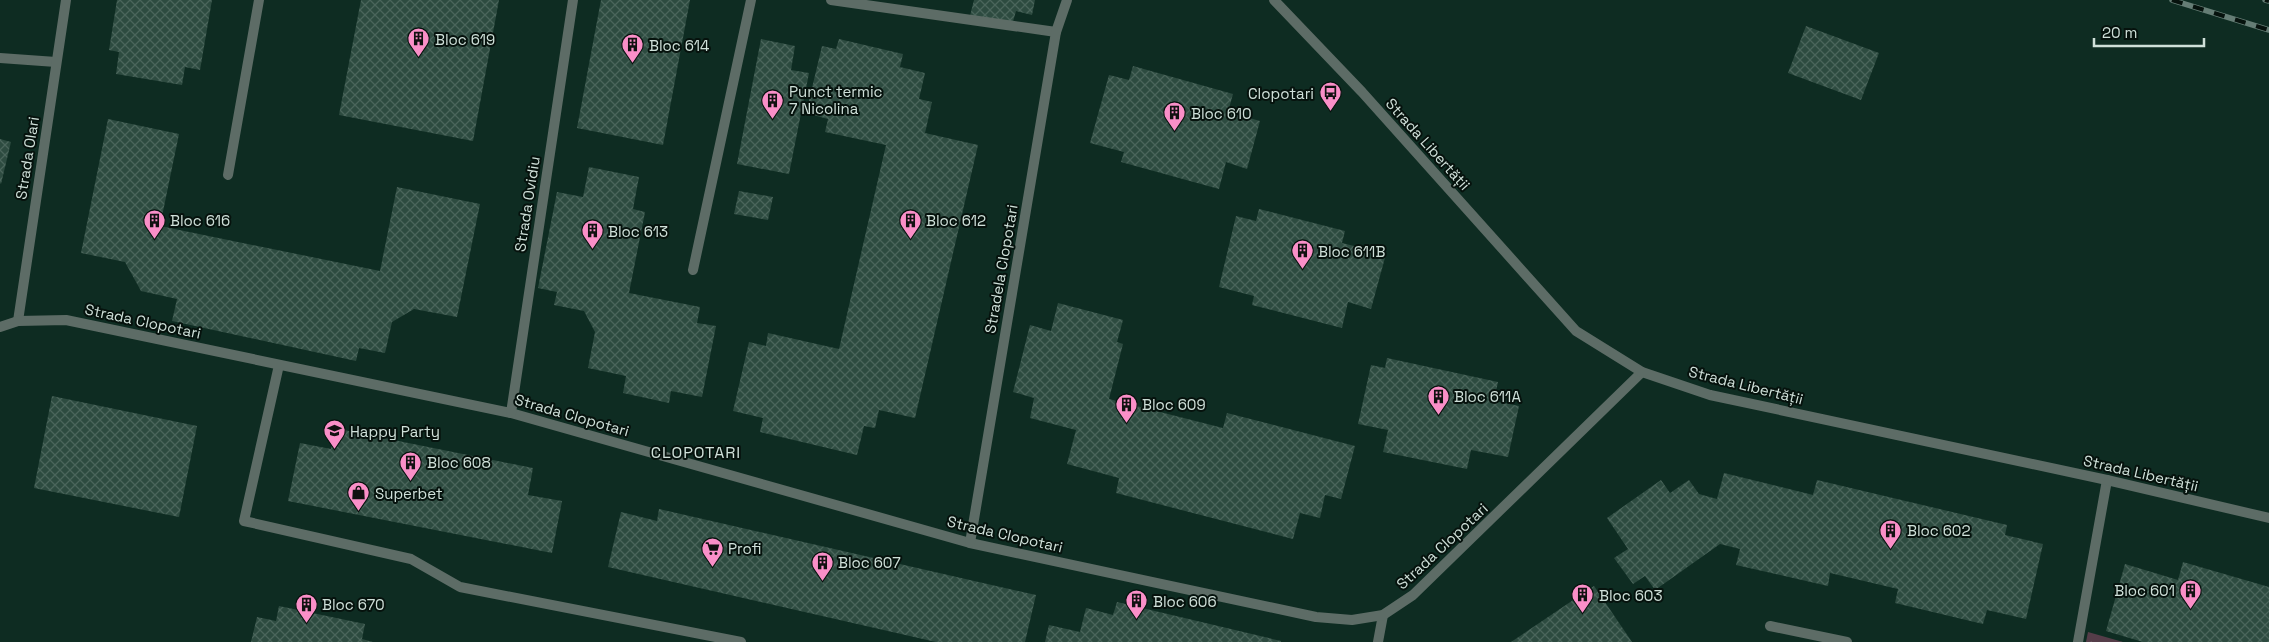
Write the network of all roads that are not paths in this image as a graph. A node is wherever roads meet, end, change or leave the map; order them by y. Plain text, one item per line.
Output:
1 (66, 0) edge
2 (259, 0) edge
3 (573, 0) edge
4 (751, 0) edge
5 (831, 0) edge
6 (1067, 0) edge
7 (1274, 0) edge
8 (1056, 32) junction
9 (0, 58) edge
10 (56, 62) junction
11 (228, 175) dead end
12 (693, 270) dead end
13 (18, 320) junction
14 (0, 327) edge
15 (280, 365) junction
16 (1642, 372) junction
17 (511, 413) junction
18 (2106, 480) junction
19 (2269, 518) edge
20 (970, 543) junction
21 (1383, 615) junction
22 (1770, 626) dead end
23 (741, 642) edge
24 (1378, 642) edge
25 (1847, 642) edge
26 (2078, 642) edge

1 - 10 street, Strada Olari
2 - 11 street
3 - 17 street, Strada Ovidiu
4 - 12 street
5 - 8 street
6 - 8 street, Stradela Clopotari
7 - 16 street, Strada Libertății
8 - 20 street, Stradela Clopotari
9 - 10 street
10 - 13 street, Strada Olari
13 - 14 street, Strada Clopotari
13 - 15 street, Strada Clopotari
15 - 17 street, Strada Clopotari
15 - 23 street
16 - 18 street, Strada Libertății
16 - 21 street, Strada Clopotari
17 - 20 street, Strada Clopotari
18 - 19 street, Strada Libertății
18 - 26 street
20 - 21 street, Strada Clopotari
21 - 24 street
22 - 25 street

